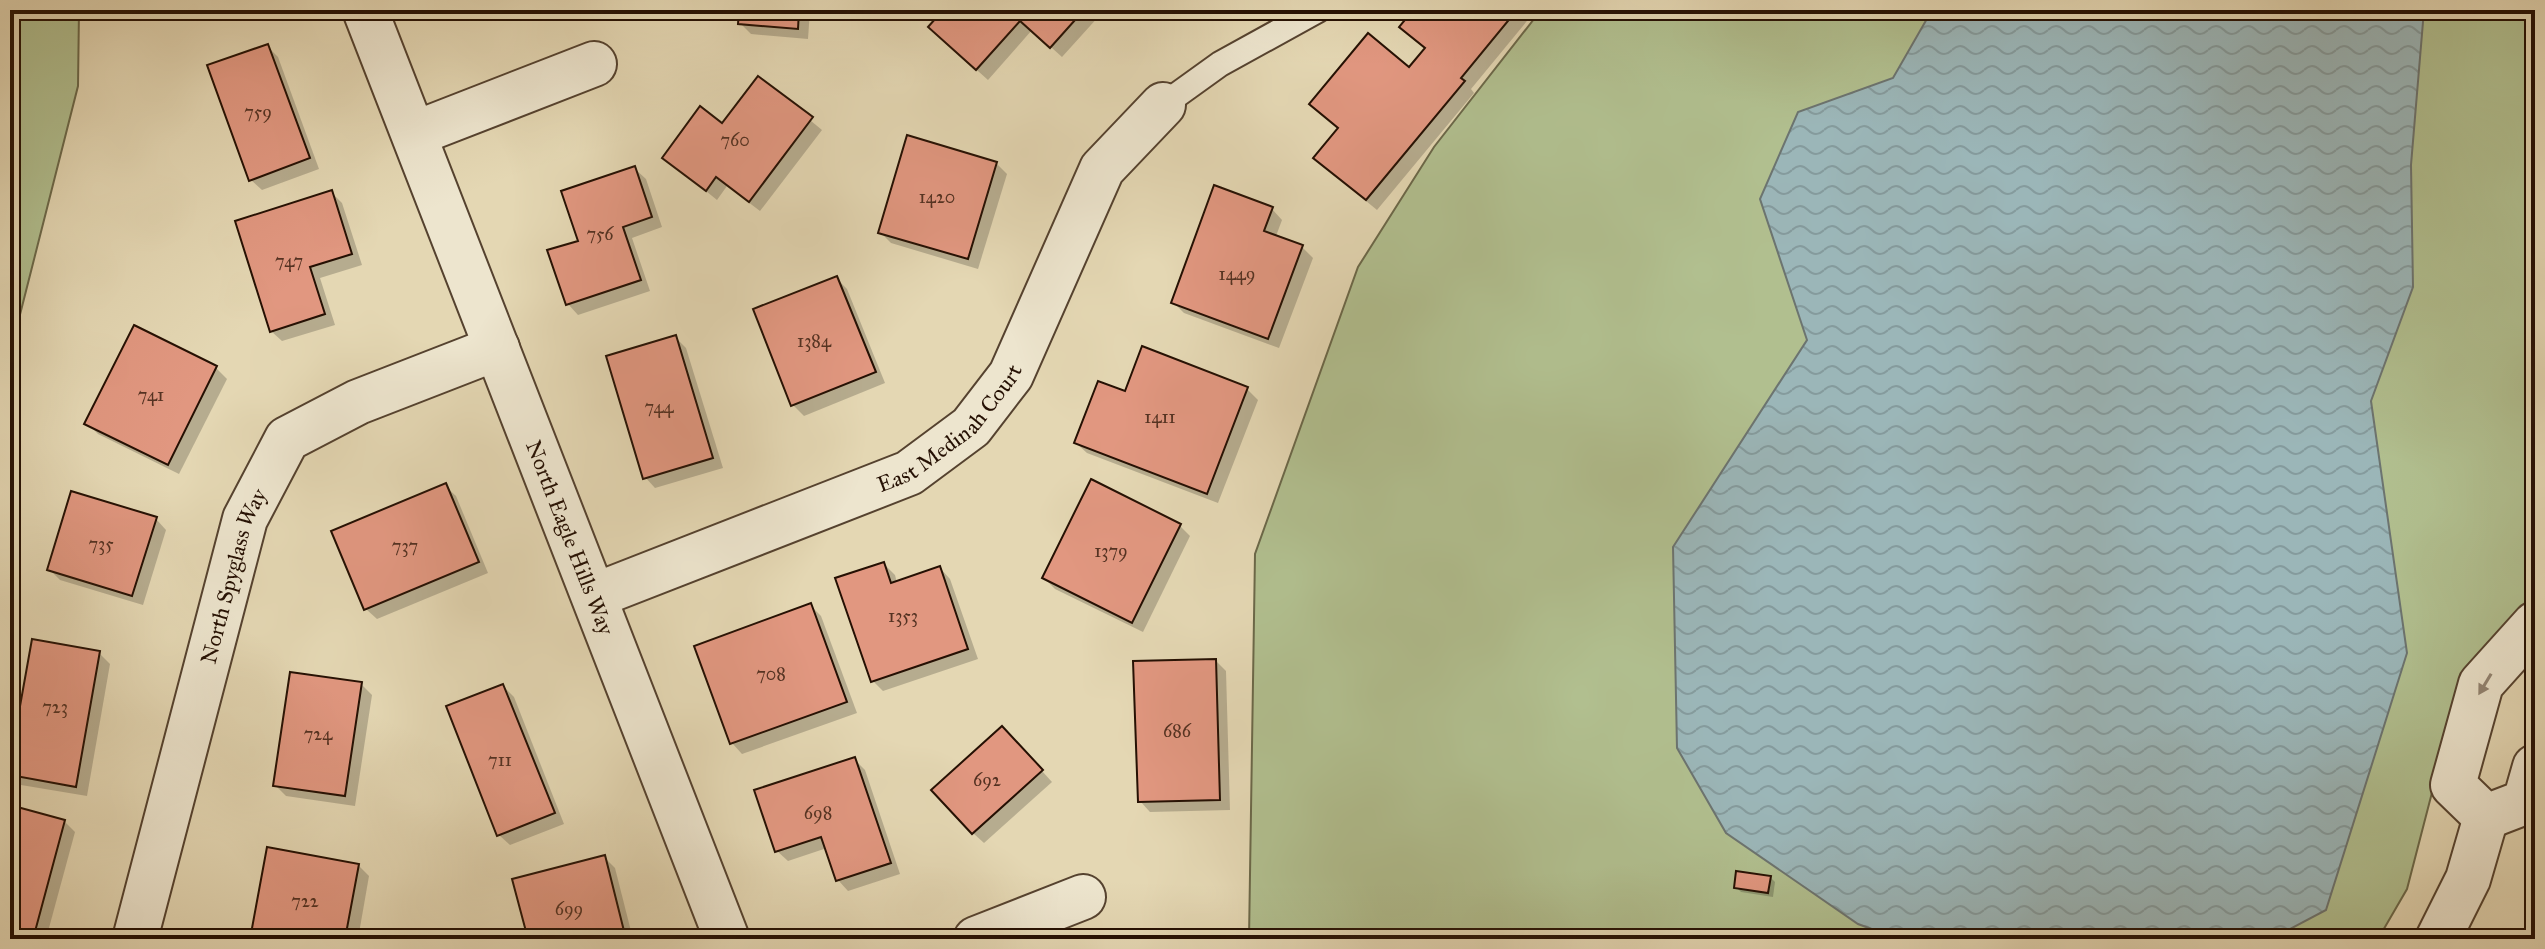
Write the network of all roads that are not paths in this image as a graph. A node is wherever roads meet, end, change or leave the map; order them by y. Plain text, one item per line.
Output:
1 (365, 10) edge
2 (1318, 10) edge
3 (594, 64) dead end
4 (1163, 105) joint
5 (414, 134) junction
6 (497, 348) junction
7 (594, 596) junction
8 (2535, 624) edge
9 (2535, 767) edge
10 (2486, 817) junction
11 (1083, 897) dead end
12 (135, 939) edge
13 (727, 939) edge
14 (976, 939) edge
15 (2438, 939) edge

1 - 5 street, North Eagle Hills Way
2 - 4 lane
3 - 5 street
4 - 7 street, East Medinah Court
5 - 6 street, North Eagle Hills Way
6 - 7 street, North Eagle Hills Way
6 - 12 street, North Spyglass Way
7 - 13 street, North Eagle Hills Way
8 -> 10 street
9 - 10 street
10 - 15 street
11 - 14 street

